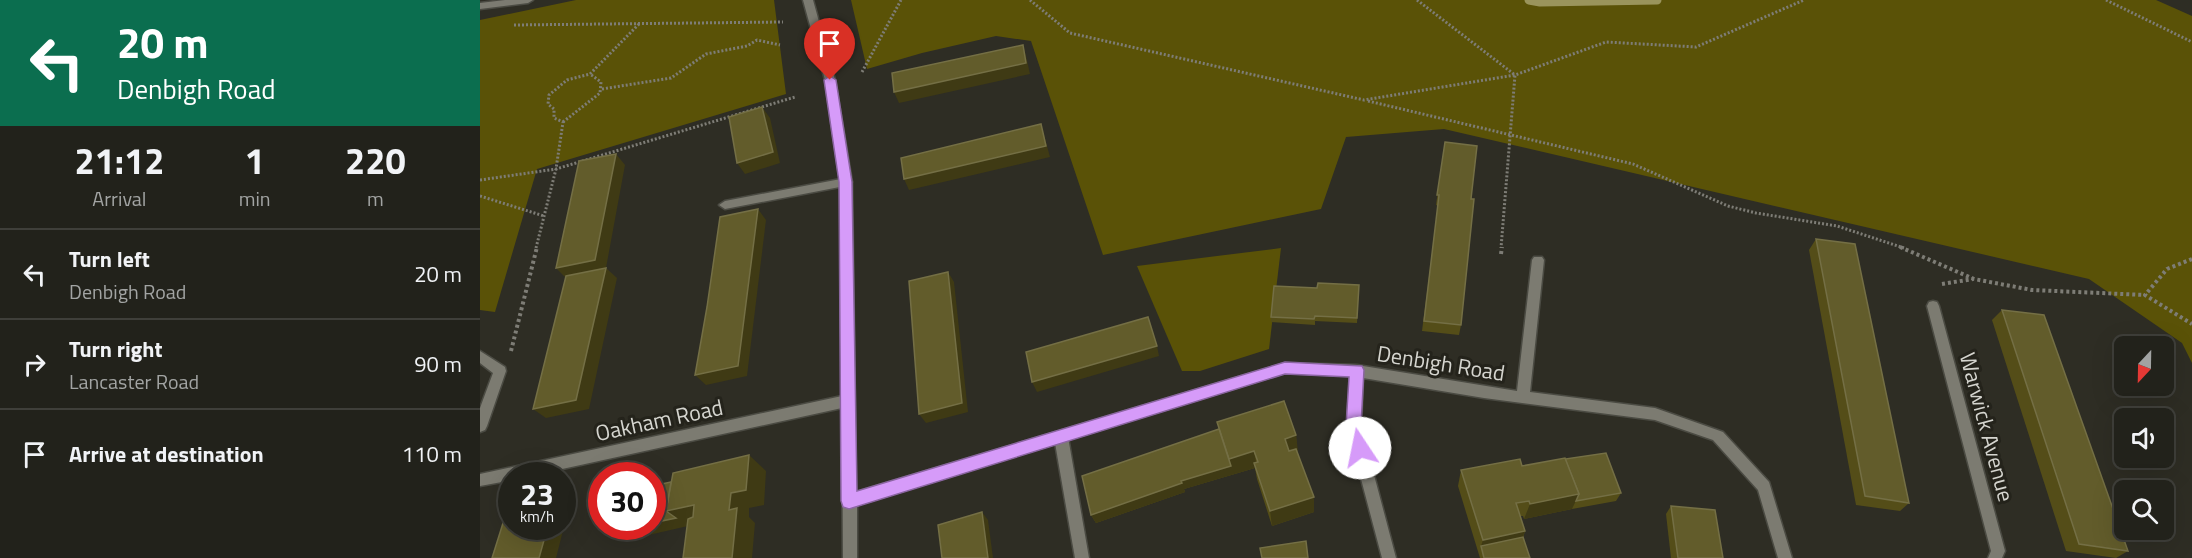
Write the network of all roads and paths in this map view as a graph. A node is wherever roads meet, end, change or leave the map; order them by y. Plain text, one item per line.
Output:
1 (528, 0) edge
2 (808, 0) edge
3 (901, 0) edge
4 (1030, 0) edge
5 (1417, 0) edge
6 (1804, 0) edge
7 (2106, 0) edge
8 (480, 6) edge
9 (783, 22) dead end
10 (640, 23) junction
11 (513, 26) dead end
12 (2192, 42) edge
13 (780, 45) dead end
14 (862, 72) dead end
15 (590, 74) junction
16 (1515, 75) junction
17 (602, 89) junction
18 (795, 97) dead end
19 (1364, 100) junction
20 (564, 123) junction
21 (1509, 134) junction
22 (556, 169) junction
23 (480, 180) edge
24 (846, 182) junction
25 (480, 196) edge
26 (725, 205) dead end
27 (544, 216) junction
28 (1502, 254) dead end
29 (2192, 259) edge
30 (1538, 260) dead end
31 (2145, 295) junction
32 (1933, 306) dead end
33 (2192, 324) edge
34 (510, 355) dead end
35 (480, 356) edge
36 (1357, 370) junction
37 (1522, 398) junction
38 (847, 401) junction
39 (480, 426) edge
40 (1060, 437) junction
41 (480, 480) edge
42 (849, 501) junction
43 (850, 558) edge
44 (1082, 558) edge
45 (1389, 558) edge
46 (1785, 558) edge
47 (1995, 558) edge

1 - 8 street
2 - 24 street
3 - 14 path
4 - 19 path
5 - 16 path
6 - 16 path
7 - 12 path
9 - 10 path
10 - 11 path
10 - 15 path
13 - 17 path
15 - 17 path
15 - 20 path
16 - 19 path
16 - 21 path
17 - 20 path
18 - 22 path
19 - 21 path
20 - 22 path
21 - 28 path
21 - 31 path
22 - 23 path
22 - 27 path
24 - 26 street
24 - 38 street
25 - 27 path
27 - 34 path
29 - 31 path
30 - 37 street
31 - 33 path
32 - 47 street, Warwick Avenue
35 - 39 street
36 - 37 street, Denbigh Road
36 - 40 street, Denbigh Road
36 - 45 street
37 - 46 street, Denbigh Road
38 - 41 street, Oakham Road
38 - 42 street
40 - 42 street, Denbigh Road
40 - 44 street
42 - 43 street

